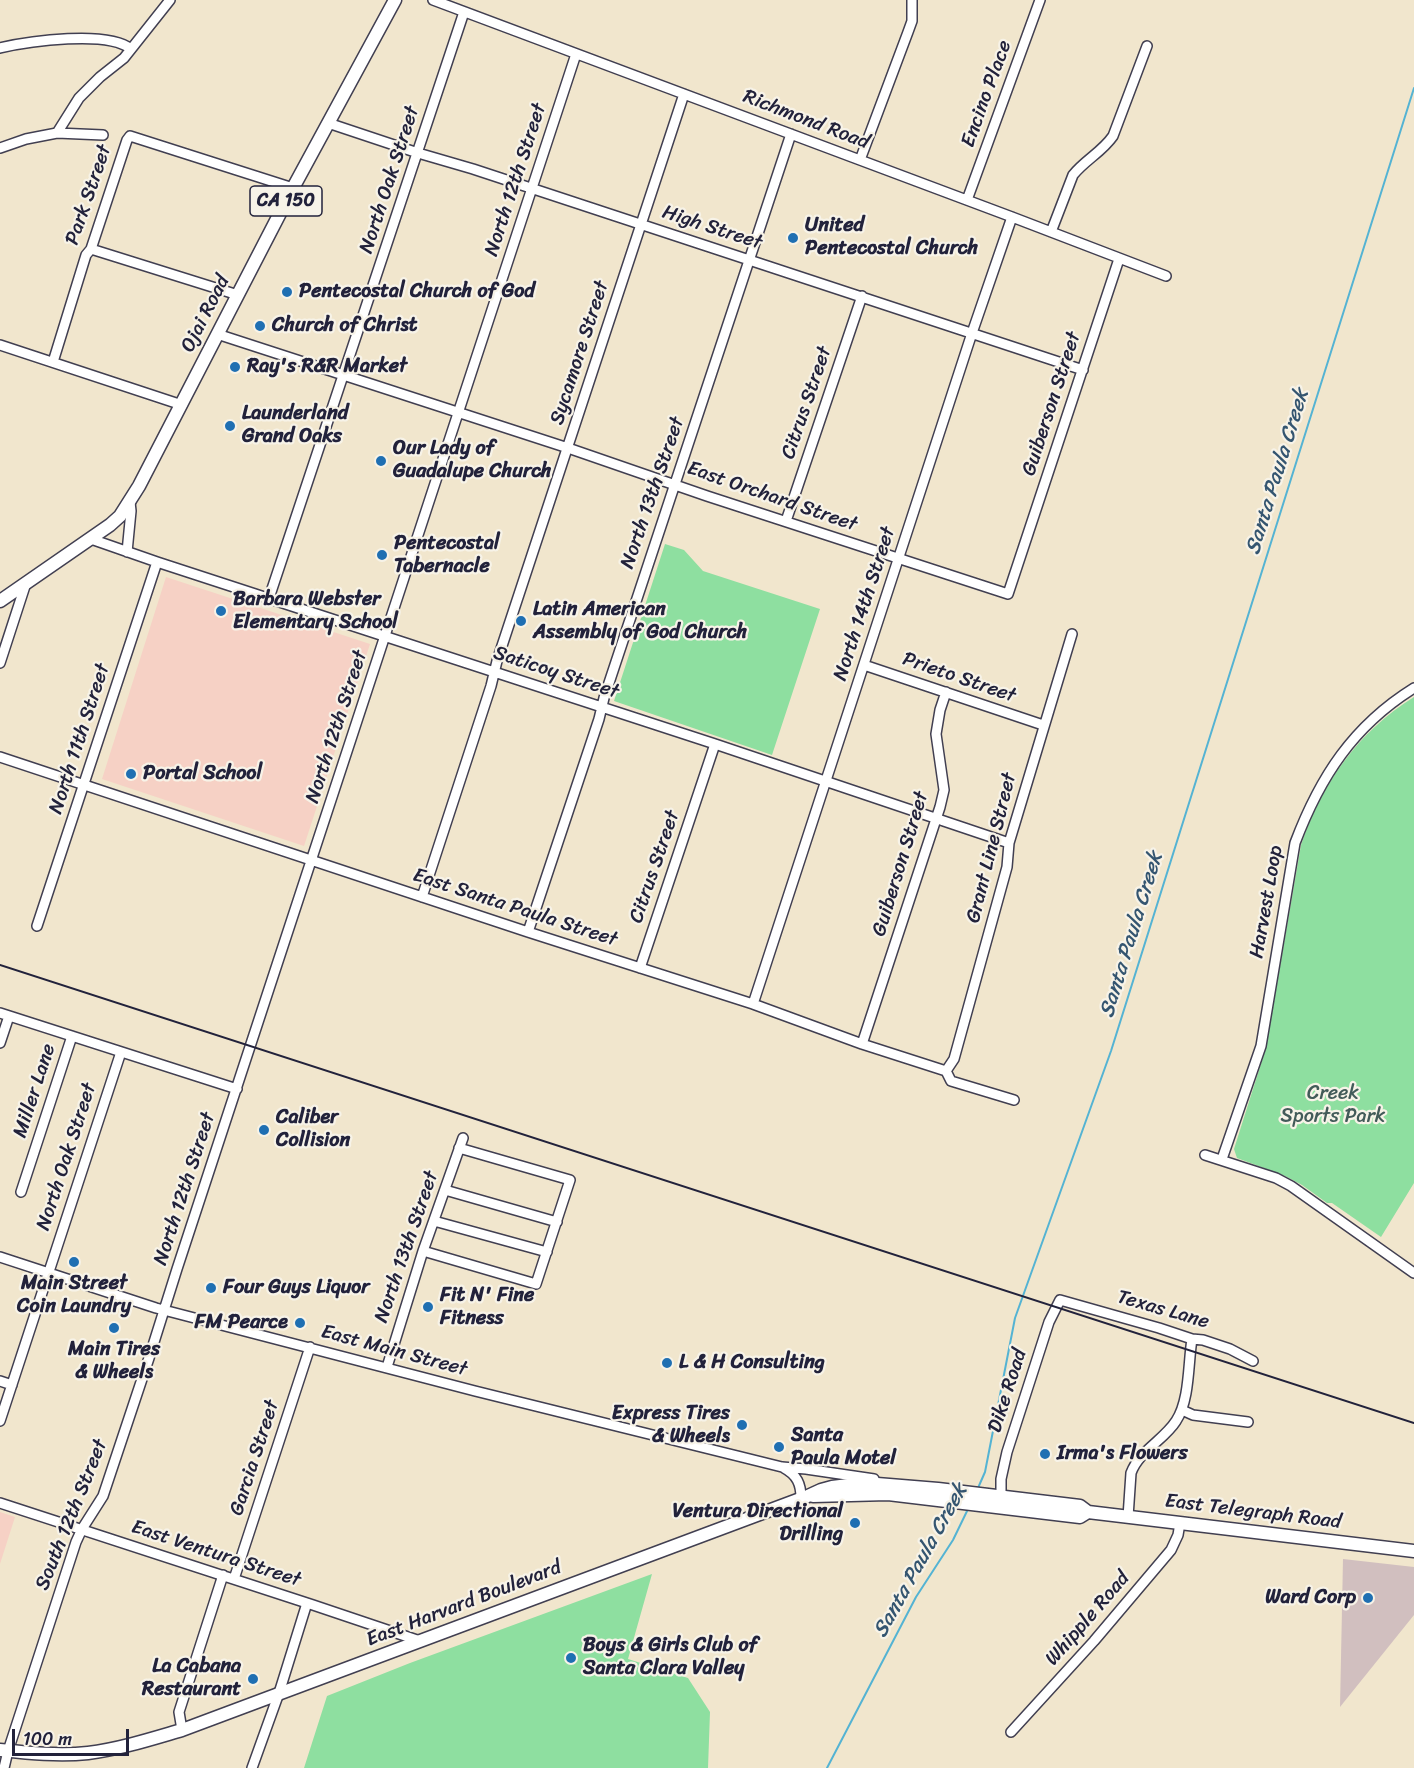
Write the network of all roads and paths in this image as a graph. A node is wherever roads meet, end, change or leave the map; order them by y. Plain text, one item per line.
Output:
1 (170, 0) edge
2 (395, 0) edge
3 (433, 0) edge
4 (912, 0) edge
5 (1040, 0) edge
6 (464, 12) junction
7 (1147, 46) dead end
8 (0, 48) edge
9 (131, 49) junction
10 (576, 54) junction
11 (684, 94) junction
12 (328, 123) junction
13 (57, 133) junction
14 (791, 134) junction
15 (103, 135) dead end
16 (0, 148) edge
17 (417, 153) junction
18 (860, 160) junction
19 (293, 188) junction
20 (532, 189) junction
21 (967, 200) junction
22 (1012, 217) junction
23 (641, 224) junction
24 (1051, 232) junction
25 (91, 249) junction
26 (1119, 259) junction
27 (749, 260) junction
28 (1166, 276) dead end
29 (238, 295) junction
30 (862, 296) junction
31 (972, 333) junction
32 (217, 334) junction
33 (0, 345) edge
34 (53, 362) junction
35 (1083, 370) junction
36 (344, 376) junction
37 (182, 405) junction
38 (459, 412) junction
39 (568, 448) junction
40 (676, 484) junction
41 (130, 502) junction
42 (786, 521) junction
43 (92, 538) junction
44 (127, 552) junction
45 (899, 559) junction
46 (156, 562) junction
47 (27, 582) junction
48 (1008, 594) joint
49 (269, 598) junction
50 (0, 601) edge
51 (1072, 634) dead end
52 (386, 636) junction
53 (0, 663) edge
54 (864, 666) junction
55 (494, 673) junction
56 (1414, 688) edge
57 (946, 693) junction
58 (602, 707) junction
59 (1043, 725) junction
60 (715, 744) junction
61 (0, 757) edge
62 (826, 781) junction
63 (85, 785) junction
64 (936, 819) junction
65 (1009, 843) junction
66 (312, 860) junction
67 (422, 897) junction
68 (37, 926) dead end
69 (528, 932) junction
70 (640, 968) junction
71 (753, 1004) junction
72 (4, 1015) edge
73 (72, 1036) junction
74 (0, 1043) edge
75 (862, 1044) junction
76 (121, 1052) junction
77 (946, 1071) junction
78 (237, 1089) junction
79 (1014, 1100) dead end
80 (463, 1138) dead end
81 (459, 1148) junction
82 (1205, 1155) dead end
83 (1222, 1159) junction
84 (446, 1190) junction
85 (21, 1192) dead end
86 (434, 1221) junction
87 (557, 1222) junction
88 (423, 1251) junction
89 (547, 1252) junction
90 (0, 1257) edge
91 (49, 1273) junction
92 (1414, 1273) edge
93 (1060, 1299) joint
94 (165, 1310) junction
95 (1192, 1339) junction
96 (310, 1347) junction
97 (1253, 1361) dead end
98 (387, 1367) junction
99 (0, 1381) edge
100 (12, 1385) junction
101 (1182, 1410) junction
102 (0, 1421) edge
103 (1248, 1422) dead end
104 (782, 1467) junction
105 (835, 1474) joint
106 (938, 1494) junction
107 (805, 1497) junction
108 (995, 1499) junction
109 (0, 1503) edge
110 (1128, 1517) junction
111 (1180, 1523) junction
112 (82, 1529) junction
113 (1414, 1551) edge
114 (223, 1575) junction
115 (234, 1579) junction
116 (307, 1603) junction
117 (420, 1641) junction
118 (279, 1693) junction
119 (182, 1730) junction
120 (1011, 1732) dead end
121 (4, 1750) edge
122 (4, 1768) edge
123 (252, 1768) edge

1 - 9 street
2 - 12 main road, Ojai Road / CA 150
3 - 6 street, Richmond Road
4 - 18 street
5 - 21 street, Encino Place
6 - 10 street, Richmond Road
6 - 17 street, North Oak Street
7 - 24 street
8 - 9 street
9 - 13 street
10 - 11 street, Richmond Road
10 - 20 street, North 12th Street
11 - 14 street, Richmond Road
11 - 23 street, Sycamore Street
12 - 17 street, High Street
12 - 19 main road, Ojai Road / CA 150
13 - 15 street
13 - 16 street
14 - 18 street, Richmond Road
14 - 27 street, North 13th Street
17 - 20 street, High Street
17 - 36 street, North Oak Street
18 - 21 street, Richmond Road
19 - 25 street, Park Street
19 - 29 main road, Ojai Road / CA 150
20 - 23 street, High Street
20 - 38 street, North 12th Street
21 - 22 street, Richmond Road
22 - 24 street, Richmond Road
22 - 31 street, North 14th Street
23 - 27 street, High Street
23 - 39 street, Sycamore Street
24 - 26 street, Richmond Road
25 - 29 street
25 - 34 street, Park Street
26 - 28 street, Richmond Road
26 - 35 street, Guiberson Street
27 - 30 street, High Street
27 - 40 street, North 13th Street
29 - 32 main road, Ojai Road / CA 150
30 - 31 street, High Street
30 - 42 street, Citrus Street
31 - 35 street, High Street
31 - 45 street, North 14th Street
32 - 36 street, East Orchard Street
32 - 37 main road, Ojai Road / CA 150
33 - 34 street
34 - 37 street
35 - 48 street, Guiberson Street
36 - 38 street, East Orchard Street
36 - 49 street, North Oak Street
37 - 41 main road, Ojai Road / CA 150
38 - 39 street, East Orchard Street
38 - 52 street, North 12th Street
39 - 40 street, East Orchard Street
39 - 55 street, Sycamore Street
40 - 42 street, East Orchard Street
40 - 58 street, North 13th Street
41 - 43 main road, Ojai Road / CA 150
41 - 44 street
42 - 45 street, East Orchard Street
43 - 44 street, Saticoy Street
43 - 47 main road, Ojai Road / CA 150
44 - 46 street, Saticoy Street
45 - 48 street, East Orchard Street
45 - 54 street, North 14th Street
46 - 49 street, Saticoy Street
46 - 63 street, North 11th Street
47 - 50 main road, Ojai Road / CA 150
47 - 53 street
49 - 52 street, Saticoy Street
51 - 59 street, Grant Line Street
52 - 55 street, Saticoy Street
52 - 66 street, North 12th Street
54 - 57 street, Prieto Street
54 - 62 street, North 14th Street
55 - 58 street, Saticoy Street
55 - 67 street, Sycamore Street
56 - 83 street, Harvest Loop
57 - 59 street, Prieto Street
57 - 64 street, Guiberson Street
58 - 60 street, Saticoy Street
58 - 69 street, North 13th Street
59 - 65 street, Grant Line Street
60 - 62 street, Saticoy Street
60 - 70 street, Citrus Street
61 - 63 street, East Santa Paula Street
62 - 64 street, Saticoy Street
62 - 71 street, North 14th Street
63 - 66 street, East Santa Paula Street
63 - 68 street, North 11th Street
64 - 65 street, Saticoy Street
64 - 75 street, Guiberson Street
65 - 77 street, Grant Line Street
66 - 67 street, East Santa Paula Street
66 - 78 street, North 12th Street
67 - 69 street, East Santa Paula Street
69 - 70 street, East Santa Paula Street
70 - 71 street, East Santa Paula Street
71 - 75 street, East Santa Paula Street
72 - 73 street
72 - 74 street
73 - 76 street
73 - 85 street, Miller Lane
75 - 77 street, East Santa Paula Street
76 - 78 street
76 - 91 street, North Oak Street
77 - 79 street, East Santa Paula Street
78 - 94 street, North 12th Street
80 - 81 street, North 13th Street
81 - 84 street, North 13th Street
81 - 87 street
82 - 83 street
83 - 92 street
84 - 86 street, North 13th Street
84 - 87 street
86 - 88 street, North 13th Street
86 - 89 street
87 - 89 street
88 - 89 street
88 - 98 street, North 13th Street
90 - 91 street, East Main Street
91 - 94 street, East Main Street
91 - 100 street, North Oak Street
93 - 95 street, Texas Lane
93 - 108 street, Dike Road
94 - 96 street, East Main Street
94 - 112 street, South 12th Street
95 - 97 street, Texas Lane
95 - 101 street
96 - 98 street, East Main Street
96 - 115 street, Garcia Street
98 - 104 street, East Main Street
99 - 100 street
100 - 102 street, North Oak Street
101 - 103 street
101 - 110 street
104 - 105 street, East Main Street
104 - 107 street
105 - 106 street, East Telegraph Road
106 - 107 main road, East Harvard Boulevard
106 - 108 main road, East Telegraph Road
107 - 117 main road, East Harvard Boulevard
108 - 110 main road, East Telegraph Road
109 - 112 street, East Ventura Street
110 - 111 main road, East Telegraph Road
111 - 113 main road, East Telegraph Road
111 - 120 street, Whipple Road
112 - 114 street, East Ventura Street
112 - 121 street, South 12th Street
114 - 115 street, East Ventura Street
114 - 119 street
115 - 116 street, East Ventura Street
116 - 117 street, East Ventura Street
116 - 118 street
117 - 118 main road, East Harvard Boulevard
118 - 119 main road, East Harvard Boulevard
118 - 123 street
119 - 121 main road, East Harvard Boulevard
121 - 122 street, South 12th Street

